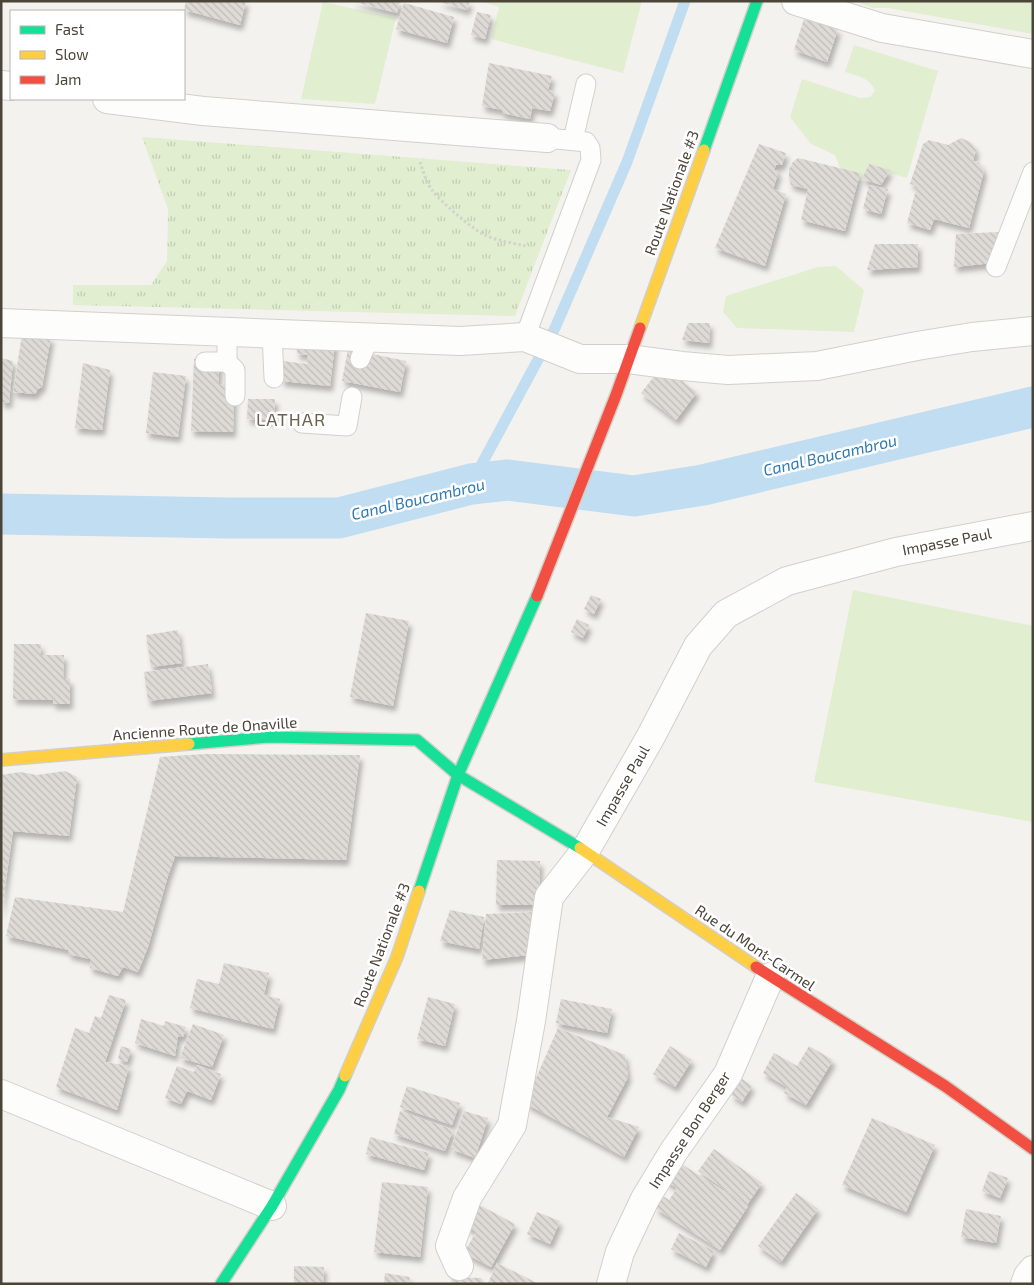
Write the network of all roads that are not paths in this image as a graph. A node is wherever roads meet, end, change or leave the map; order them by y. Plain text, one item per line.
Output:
1 (757, 1) edge
2 (796, 1) edge
3 (1033, 54) edge
4 (586, 84) dead end
5 (114, 100) edge
6 (560, 139) junction
7 (1033, 172) edge
8 (996, 267) dead end
9 (1, 323) edge
10 (227, 331) junction
11 (1033, 332) edge
12 (272, 333) junction
13 (524, 337) junction
14 (628, 359) junction
15 (205, 362) dead end
16 (227, 362) junction
17 (274, 378) dead end
18 (235, 396) dead end
19 (352, 397) dead end
20 (302, 423) dead end
21 (1033, 526) edge
22 (1, 760) edge
23 (458, 775) junction
24 (585, 850) junction
25 (770, 977) junction
26 (1, 1094) edge
27 (1033, 1149) edge
28 (272, 1206) junction
29 (460, 1266) dead end
30 (1033, 1270) edge
31 (221, 1284) edge
32 (611, 1284) edge
33 (1026, 1284) edge

1 - 14 main road, Route Nationale #3
2 - 3 street
4 - 6 lane
5 - 6 street
6 - 13 lane
7 - 8 lane
9 - 10 street
10 - 12 street
10 - 16 lane
11 - 14 street
12 - 13 street
12 - 17 lane
13 - 14 street
14 - 23 main road, Route Nationale #3
15 - 16 lane
16 - 18 lane
19 - 20 lane
21 - 24 street, Impasse Paul
22 - 23 main road, Ancienne Route de Onaville
23 - 24 main road, Rue du Mont-Carmel
23 - 28 main road, Route Nationale #3
24 - 25 main road, Rue du Mont-Carmel
24 - 29 street, Impasse Paul
25 - 27 main road, Rue du Mont-Carmel
25 - 32 street, Impasse Bon Berger
26 - 28 street
28 - 31 main road, Route Nationale #3
30 - 33 street

